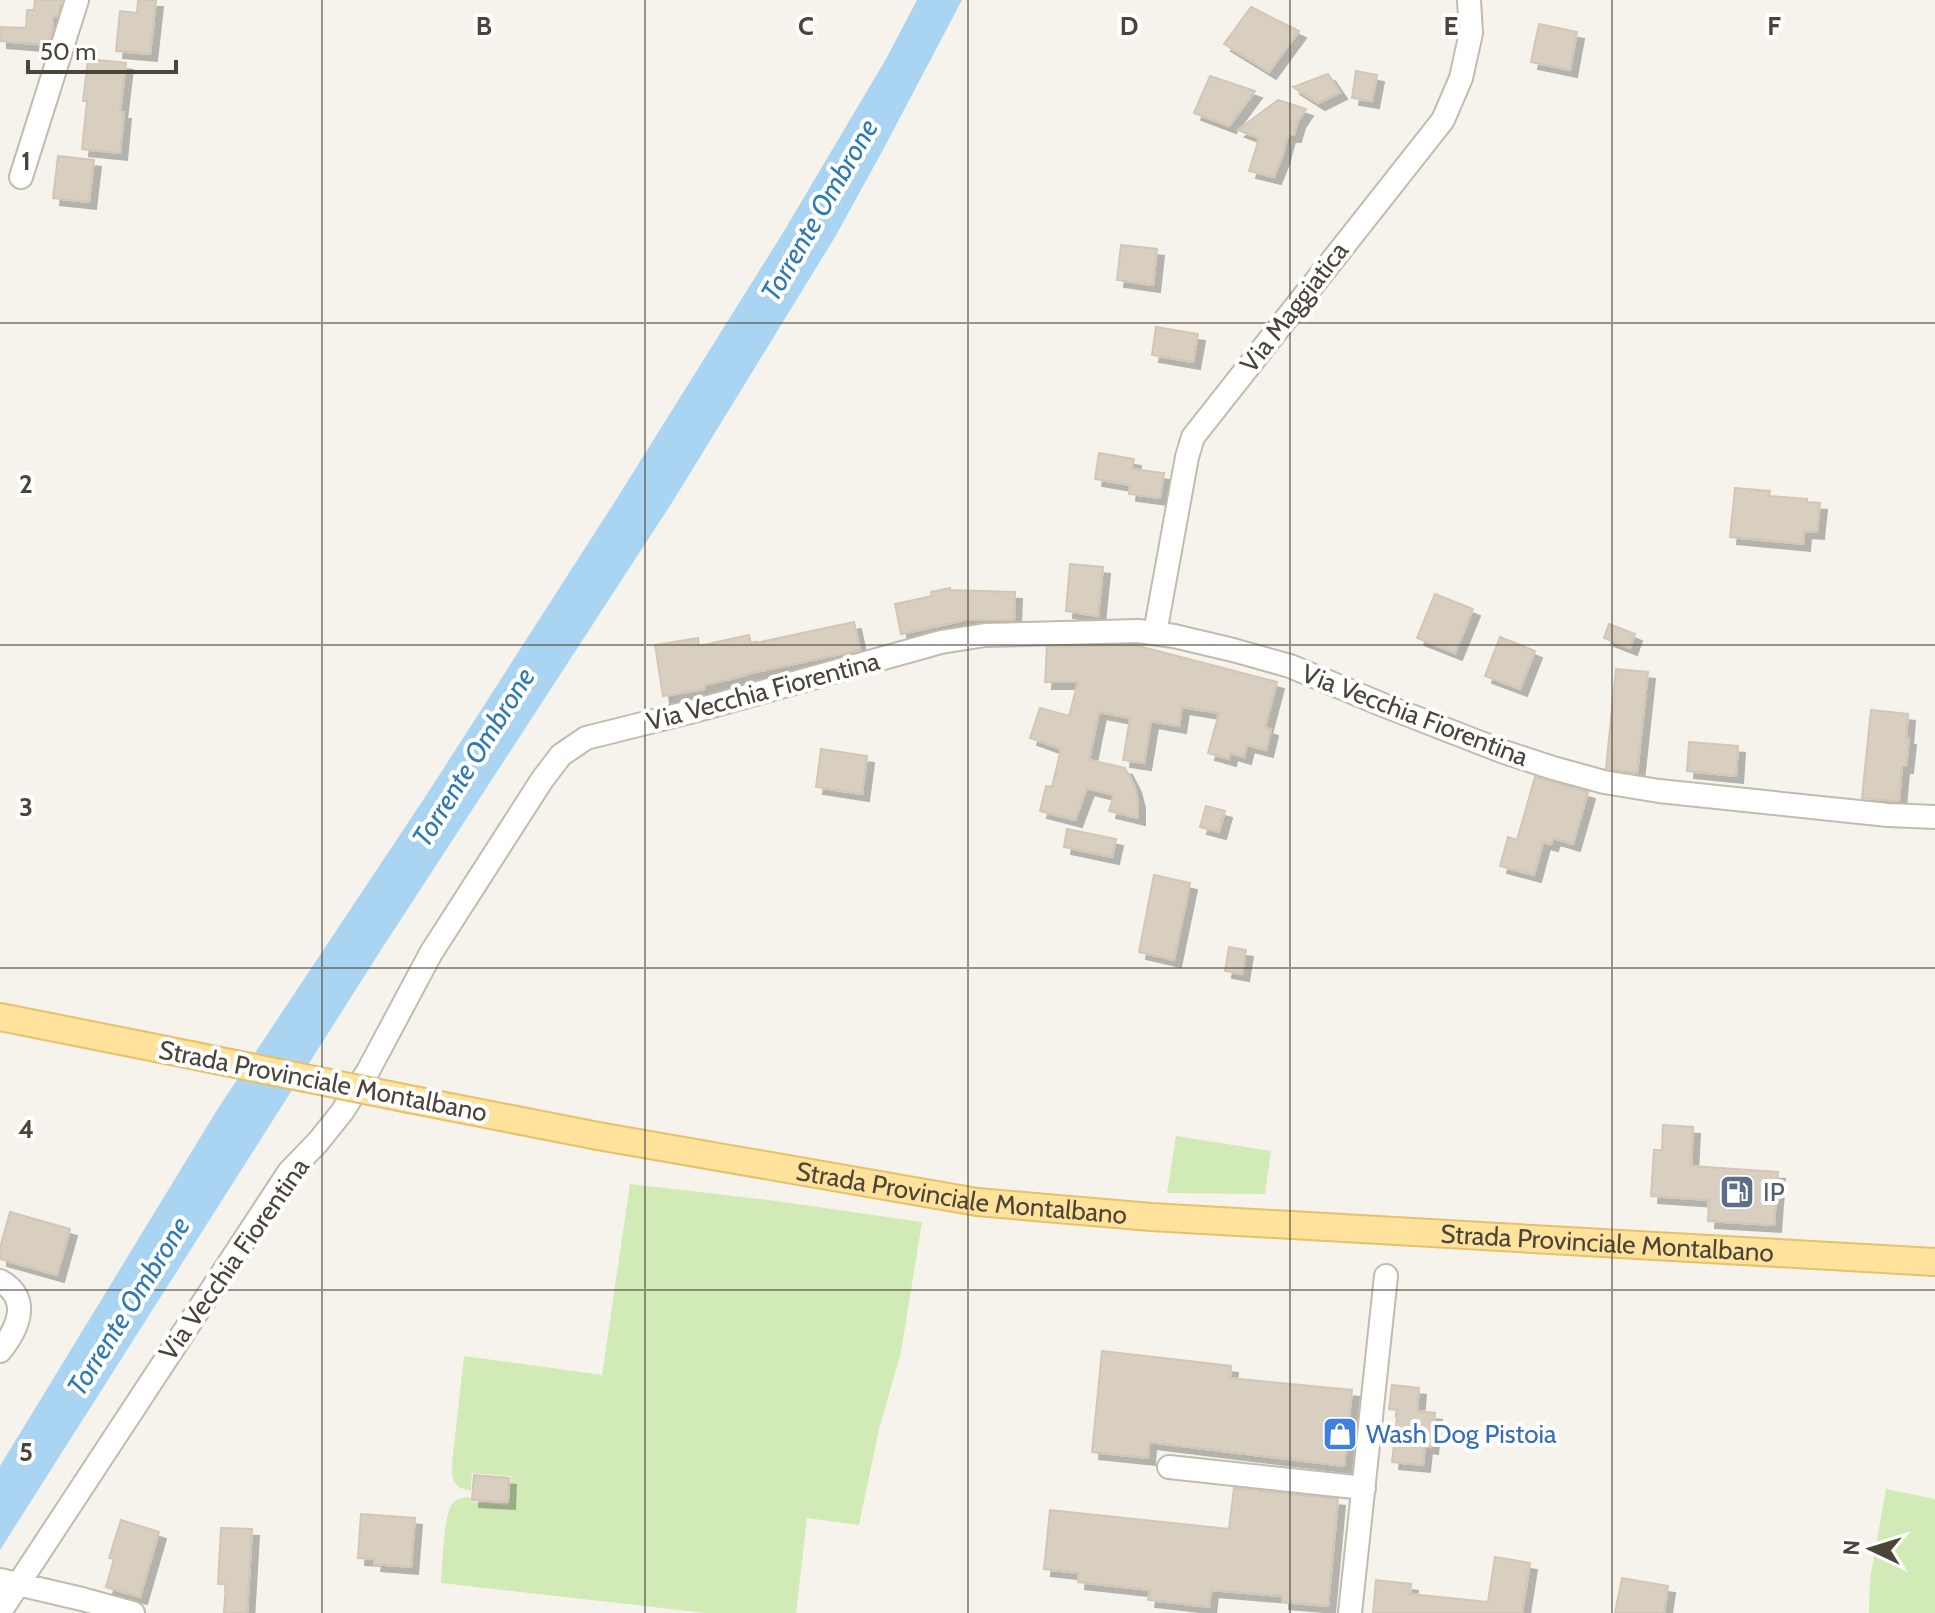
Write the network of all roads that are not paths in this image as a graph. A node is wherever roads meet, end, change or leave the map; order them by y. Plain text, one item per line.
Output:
1 (77, 0) edge
2 (1469, 0) edge
3 (21, 177) dead end
4 (1155, 633) junction
5 (1935, 817) edge
6 (0, 1017) edge
7 (1935, 1262) edge
8 (1386, 1276) dead end
9 (0, 1281) edge
10 (0, 1351) edge
11 (1169, 1467) dead end
12 (1364, 1488) junction
13 (7, 1581) edge
14 (0, 1612) edge
15 (133, 1613) edge
16 (1350, 1613) edge

1 - 3 street
2 - 4 street, Via Maggiatica
4 - 5 street, Via Vecchia Fiorentina
4 - 13 street, Via Vecchia Fiorentina
6 - 7 main road, Strada Provinciale Montalbano, bridge
8 - 12 street
9 - 10 street
11 - 12 street
12 - 16 street
13 - 14 street, Via Vecchia Fiorentina
13 - 15 street

